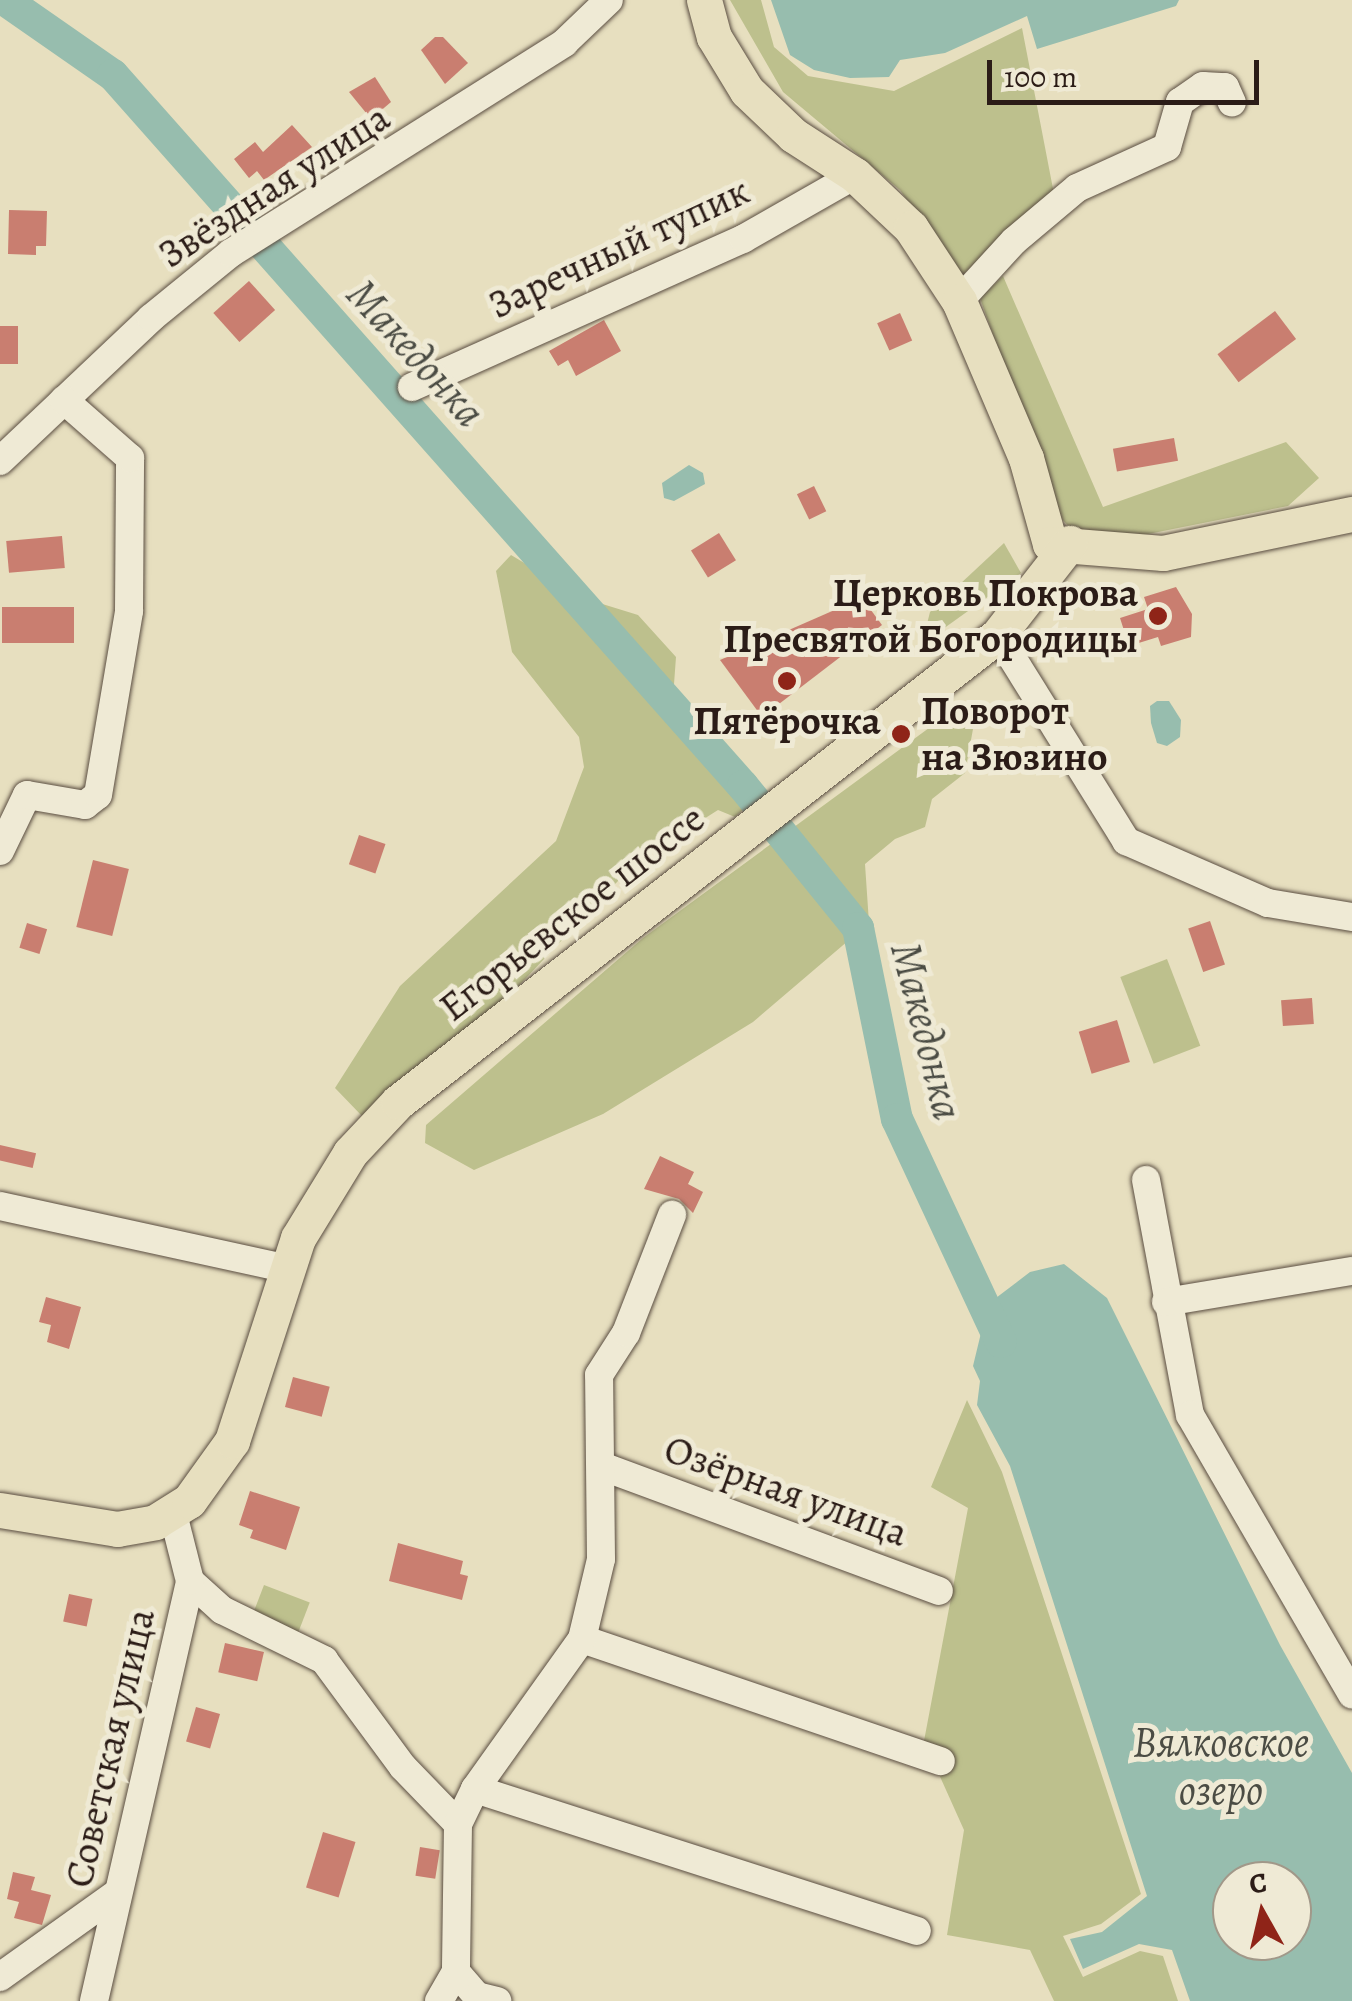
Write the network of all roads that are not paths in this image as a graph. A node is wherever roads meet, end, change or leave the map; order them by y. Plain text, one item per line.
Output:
1 (609, 0) edge
2 (704, 0) edge
3 (1232, 103) dead end
4 (856, 175) junction
5 (960, 301) junction
6 (412, 387) dead end
7 (64, 400) junction
8 (1, 458) edge
9 (1352, 514) edge
10 (1070, 543) junction
11 (998, 635) junction
12 (0, 852) edge
13 (1352, 917) edge
14 (1146, 1180) dead end
15 (0, 1206) edge
16 (672, 1215) dead end
17 (288, 1268) junction
18 (1352, 1271) edge
19 (1166, 1302) junction
20 (604, 1467) junction
21 (0, 1510) edge
22 (174, 1514) junction
23 (190, 1581) junction
24 (940, 1591) dead end
25 (582, 1638) junction
26 (1352, 1694) edge
27 (941, 1761) dead end
28 (475, 1789) junction
29 (458, 1824) junction
30 (116, 1894) junction
31 (916, 1931) dead end
32 (456, 1972) junction
33 (0, 1977) edge
34 (94, 2001) edge
35 (439, 2001) edge
36 (496, 2001) edge

1 - 7 street, Звёздная улица
2 - 4 main road
3 - 5 street
4 - 5 main road
4 - 6 street, Заречный тупик
5 - 10 main road
7 - 8 street, Звёздная улица
7 - 12 street
9 - 10 main road
10 - 11 main road, Егорьевское шоссе
11 - 13 street
11 - 17 main road, Егорьевское шоссе
14 - 19 street
15 - 17 street
16 - 20 street
17 - 22 main road, Егорьевское шоссе
18 - 19 street
19 - 26 street
20 - 24 street, Озёрная улица
20 - 25 street
21 - 22 main road
22 - 23 street, Советская улица
23 - 29 street
23 - 30 street, Советская улица
25 - 27 street
25 - 28 street
28 - 29 street
28 - 31 street
29 - 32 street
30 - 33 street
30 - 34 street, Советская улица
32 - 35 street
32 - 36 street

